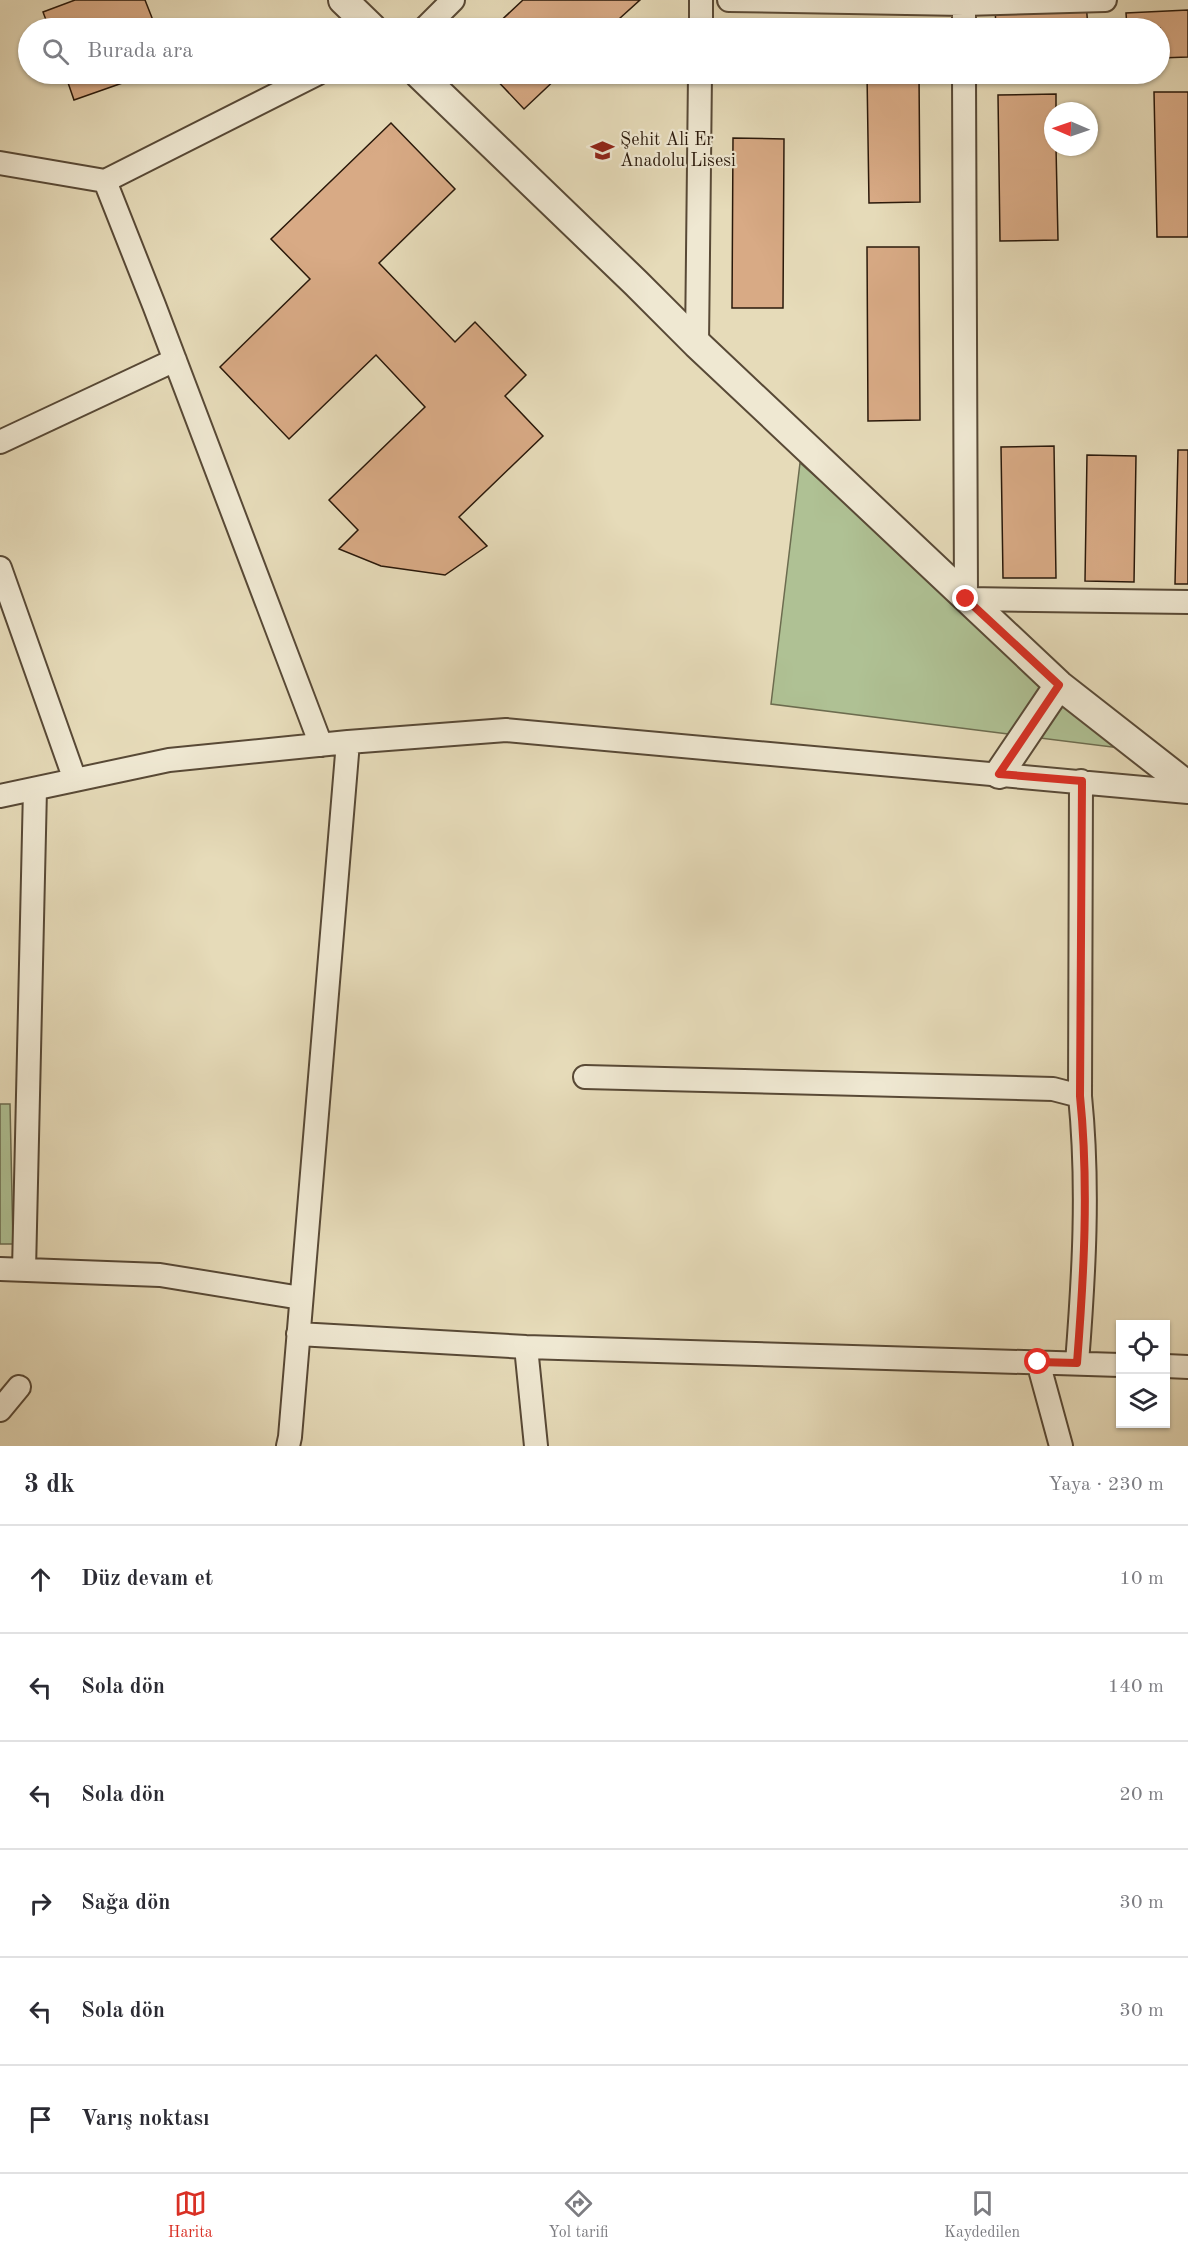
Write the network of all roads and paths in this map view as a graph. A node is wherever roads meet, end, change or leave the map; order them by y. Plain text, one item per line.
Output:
1 (343, 0) edge
2 (453, 0) edge
3 (701, 0) edge
4 (729, 0) edge
5 (1105, 0) edge
6 (964, 2) edge
7 (362, 18) edge
8 (434, 18) edge
9 (701, 18) edge
10 (964, 18) edge
11 (297, 84) edge
12 (429, 84) edge
13 (700, 84) edge
14 (964, 84) edge
15 (0, 163) edge
16 (105, 181) junction
17 (697, 344) junction
18 (175, 360) junction
19 (0, 442) edge
20 (0, 568) edge
21 (966, 599) junction
22 (1188, 602) edge
23 (1059, 685) junction
24 (348, 742) junction
25 (321, 745) junction
26 (999, 774) junction
27 (75, 780) junction
28 (1082, 781) junction
29 (1188, 786) edge
30 (35, 789) junction
31 (1188, 792) edge
32 (0, 796) edge
33 (585, 1077) dead end
34 (1080, 1096) junction
35 (0, 1269) edge
36 (24, 1270) junction
37 (301, 1298) junction
38 (298, 1334) junction
39 (526, 1347) junction
40 (1038, 1362) junction
41 (1077, 1363) junction
42 (1116, 1365) edge
43 (1170, 1366) edge
44 (1188, 1366) edge
45 (19, 1387) dead end
46 (0, 1410) edge
47 (288, 1446) edge
48 (536, 1446) edge
49 (1061, 1446) edge

1 - 7 street
2 - 8 street
3 - 9 street
4 - 6 street
5 - 6 street
6 - 10 street
11 - 16 street
12 - 17 street
13 - 17 street
14 - 21 street
15 - 16 street
16 - 18 street
17 - 21 street
18 - 19 street
18 - 25 street
20 - 27 street
21 - 22 street
21 - 23 street
23 - 26 street
23 - 29 street
24 - 25 street
24 - 26 street
24 - 37 street
25 - 27 street
26 - 28 street
27 - 30 street
28 - 31 street
28 - 34 street
30 - 32 street
30 - 36 street
33 - 34 street
34 - 41 street
35 - 36 street
36 - 37 street
37 - 38 street
38 - 39 street
38 - 47 street
39 - 40 street
39 - 48 street
40 - 41 street
40 - 49 street
41 - 42 street
43 - 44 street
45 - 46 street

